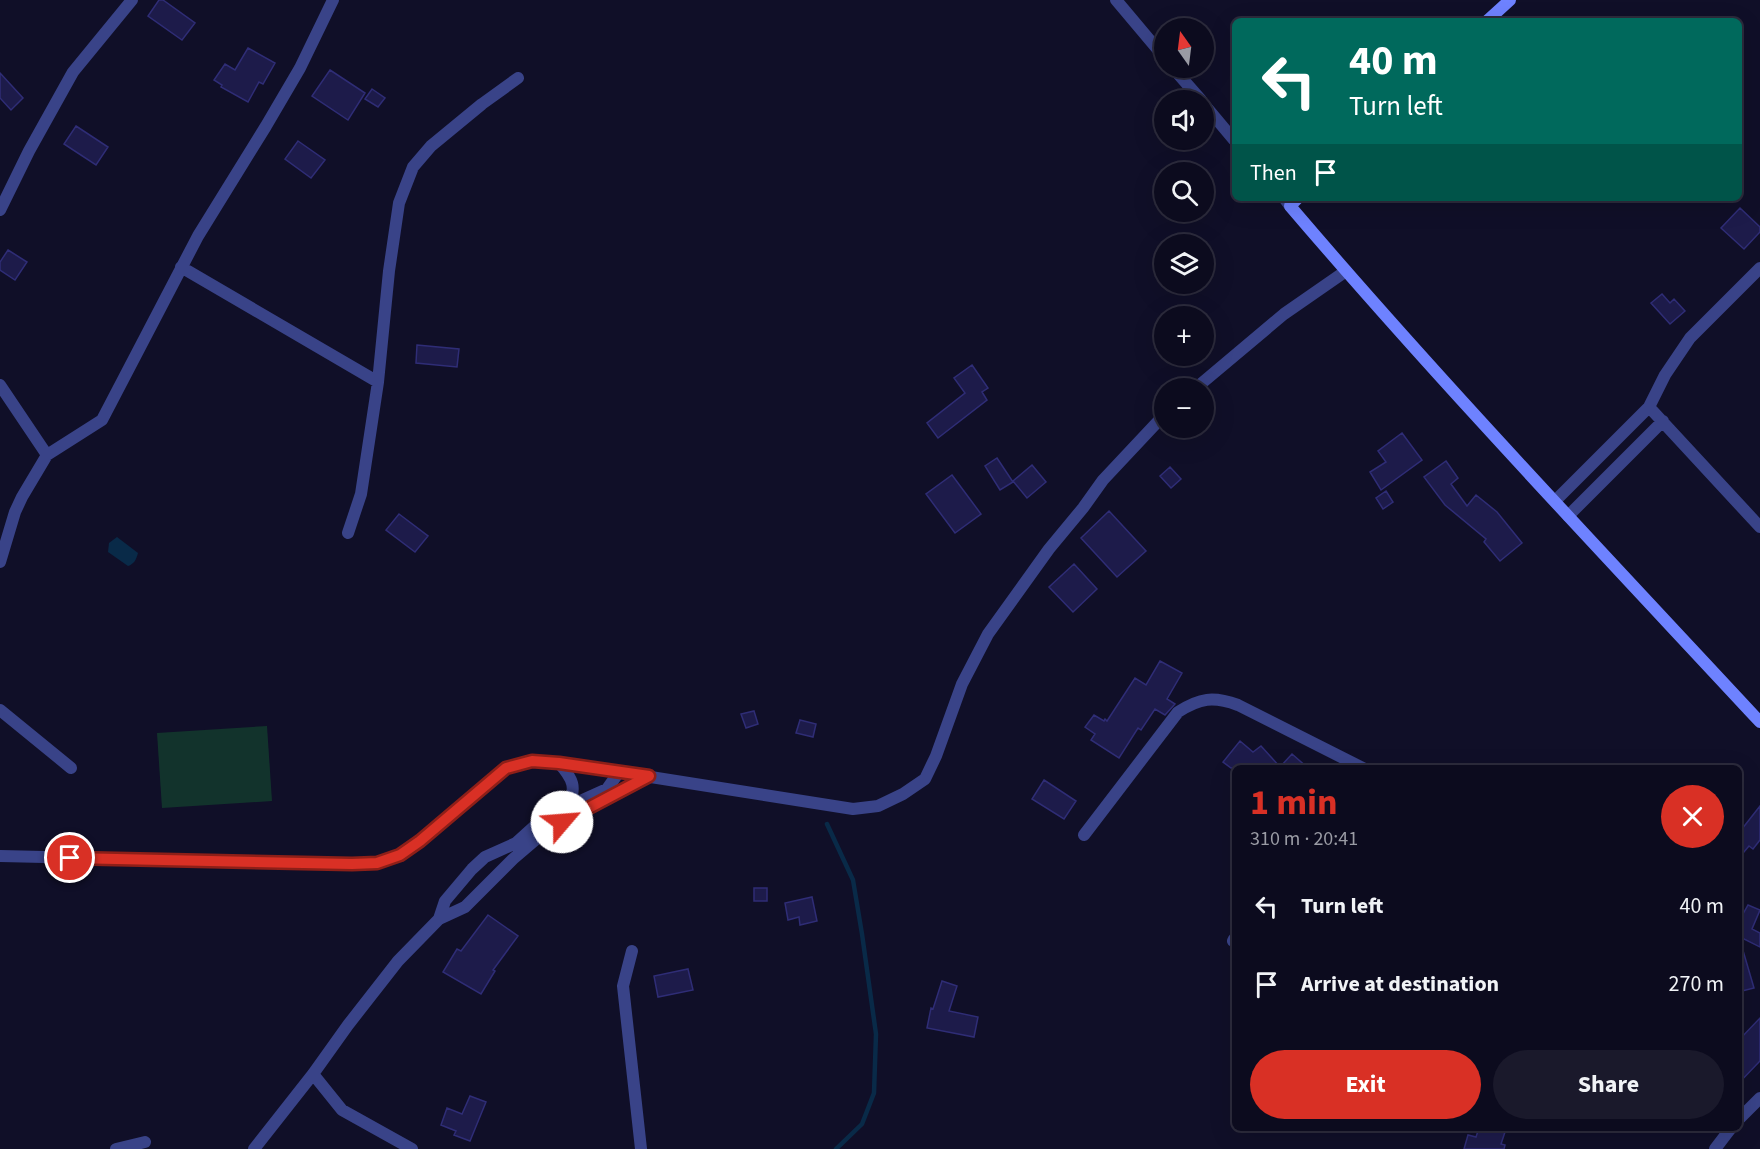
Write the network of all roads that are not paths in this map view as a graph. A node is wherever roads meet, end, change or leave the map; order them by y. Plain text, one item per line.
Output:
1 (132, 0) edge
2 (333, 0) edge
3 (1116, 0) edge
4 (1510, 0) edge
5 (1490, 18) edge
6 (1154, 45) edge
7 (518, 78) dead end
8 (1182, 78) edge
9 (1192, 90) edge
10 (1214, 116) edge
11 (1232, 138) edge
12 (1291, 201) edge
13 (0, 210) edge
14 (181, 267) junction
15 (1760, 268) edge
16 (1346, 271) junction
17 (1208, 378) edge
18 (378, 381) junction
19 (0, 386) edge
20 (1649, 407) junction
21 (1663, 421) junction
22 (1154, 426) edge
23 (47, 455) junction
24 (1555, 501) junction
25 (1568, 516) junction
26 (1760, 526) edge
27 (348, 533) dead end
28 (0, 562) edge
29 (0, 710) edge
30 (1760, 722) edge
31 (559, 763) junction
32 (1357, 765) edge
33 (71, 768) dead end
34 (619, 772) junction
35 (649, 776) junction
36 (568, 807) junction
37 (1084, 835) dead end
38 (0, 856) edge
39 (440, 919) junction
40 (632, 951) dead end
41 (313, 1074) junction
42 (1760, 1098) edge
43 (1742, 1116) edge
44 (1727, 1131) edge
45 (145, 1142) dead end
46 (117, 1149) edge
47 (254, 1149) edge
48 (412, 1149) edge
49 (641, 1149) edge
50 (1716, 1149) edge

1 - 13 street
2 - 14 street
3 - 6 street
4 - 5 street
7 - 18 street
8 - 9 street
10 - 11 street
12 - 16 street
14 - 18 street
14 - 23 street
15 - 20 street
16 - 17 street
16 - 24 street
18 - 27 street
19 - 23 street
20 - 21 street
20 - 24 street
21 - 25 street
21 - 26 street
22 - 35 street
23 - 28 street
24 - 25 street
25 - 30 street
29 - 33 street
31 - 34 street
31 - 36 street
31 - 38 street
32 - 37 street
34 - 35 street
34 - 36 street
35 - 39 street
36 - 39 street
39 - 41 street
40 - 49 street
41 - 47 street
41 - 48 street
42 - 43 street
44 - 50 street
45 - 46 street

